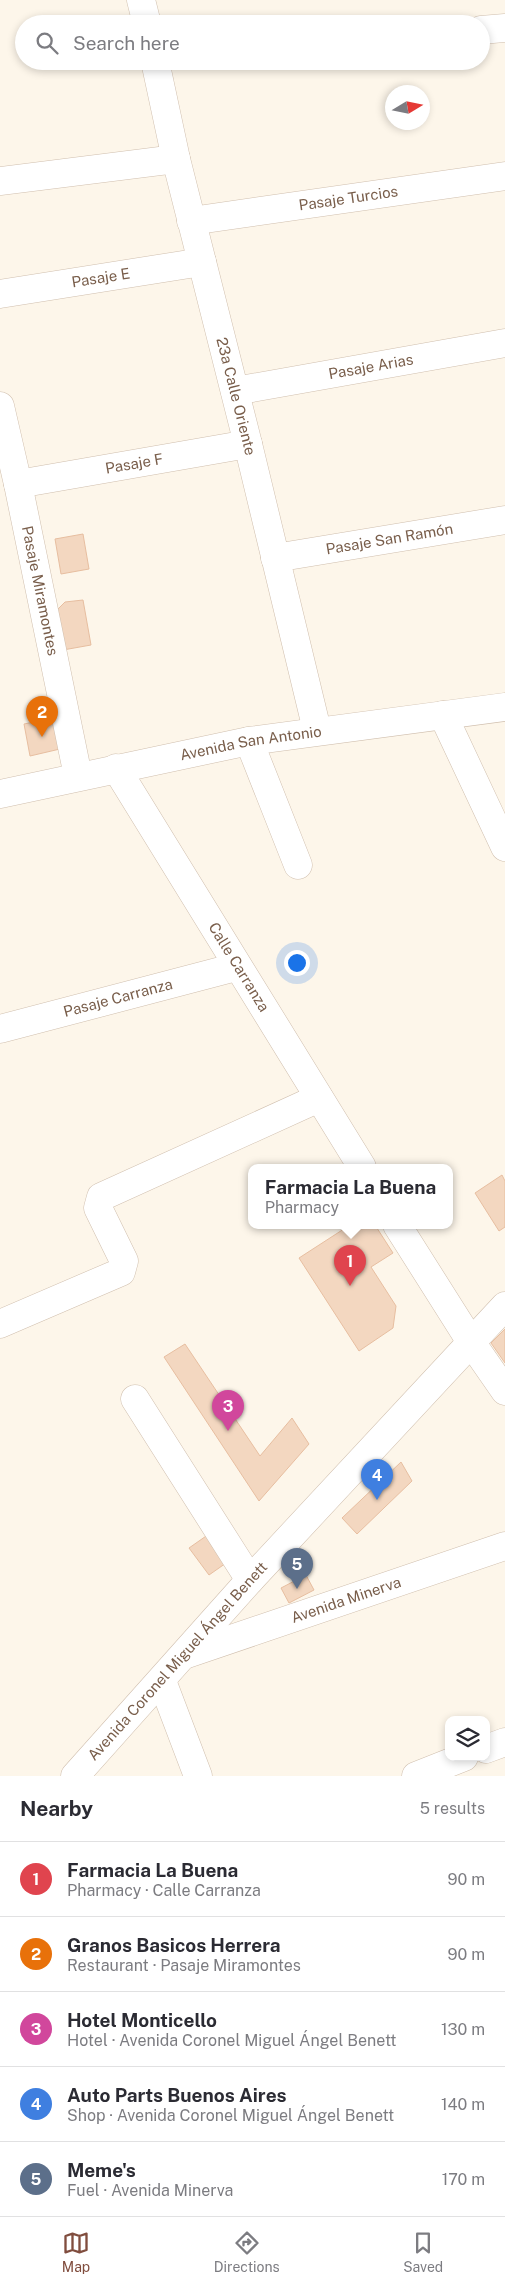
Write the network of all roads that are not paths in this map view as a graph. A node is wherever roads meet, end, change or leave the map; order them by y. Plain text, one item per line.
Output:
1 (141, 0) edge
2 (145, 15) edge
3 (505, 28) edge
4 (490, 29) edge
5 (157, 70) edge
6 (176, 159) junction
7 (505, 176) edge
8 (0, 181) edge
9 (191, 220) junction
10 (202, 262) junction
11 (0, 294) edge
12 (505, 343) edge
13 (235, 391) junction
14 (0, 406) edge
15 (248, 444) junction
16 (18, 484) junction
17 (505, 520) edge
18 (275, 558) junction
19 (505, 707) edge
20 (443, 715) junction
21 (317, 730) junction
22 (249, 741) junction
23 (116, 768) junction
24 (78, 776) junction
25 (0, 794) edge
26 (505, 847) edge
27 (298, 865) dead end
28 (236, 967) junction
29 (0, 1029) edge
30 (319, 1098) junction
31 (360, 1164) edge
32 (399, 1229) edge
33 (505, 1306) edge
34 (0, 1324) edge
35 (470, 1342) junction
36 (505, 1391) edge
37 (135, 1399) dead end
38 (505, 1546) edge
39 (250, 1580) junction
40 (186, 1654) junction
41 (162, 1682) junction
42 (505, 1742) edge
43 (490, 1748) edge
44 (454, 1761) edge
45 (75, 1776) edge
46 (198, 1776) edge
47 (416, 1776) edge

1 - 2 street
3 - 4 street
5 - 6 street, 23a Calle Oriente
6 - 8 street
6 - 9 street, 23a Calle Oriente
7 - 9 street, Pasaje Turcios
9 - 10 street, 23a Calle Oriente
10 - 11 street, Pasaje E
10 - 13 street, 23a Calle Oriente
12 - 13 street, Pasaje Arias
13 - 15 street, 23a Calle Oriente
14 - 16 street, Pasaje Miramontes
15 - 16 street, Pasaje F
15 - 18 street, 23a Calle Oriente
16 - 24 street, Pasaje Miramontes
17 - 18 street, Pasaje San Ramón
18 - 21 street, 23a Calle Oriente
19 - 20 street, Avenida San Antonio
20 - 21 street, Avenida San Antonio
20 - 26 street
21 - 22 street, Avenida San Antonio
22 - 23 street, Avenida San Antonio
22 - 27 street
23 - 24 street, Avenida San Antonio
23 - 28 street, Calle Carranza
24 - 25 street, Avenida San Antonio
28 - 29 street, Pasaje Carranza
28 - 30 street, Calle Carranza
30 - 31 street, Calle Carranza
30 - 34 street
32 - 35 street
33 - 35 street, Avenida Coronel Miguel Ángel Benett
35 - 36 street
35 - 39 street, Avenida Coronel Miguel Ángel Benett
37 - 39 street
38 - 40 street, Avenida Minerva
39 - 40 street, Avenida Coronel Miguel Ángel Benett
40 - 41 street, Avenida Coronel Miguel Ángel Benett
41 - 45 street, Avenida Coronel Miguel Ángel Benett
41 - 46 street
42 - 43 street
44 - 47 street

